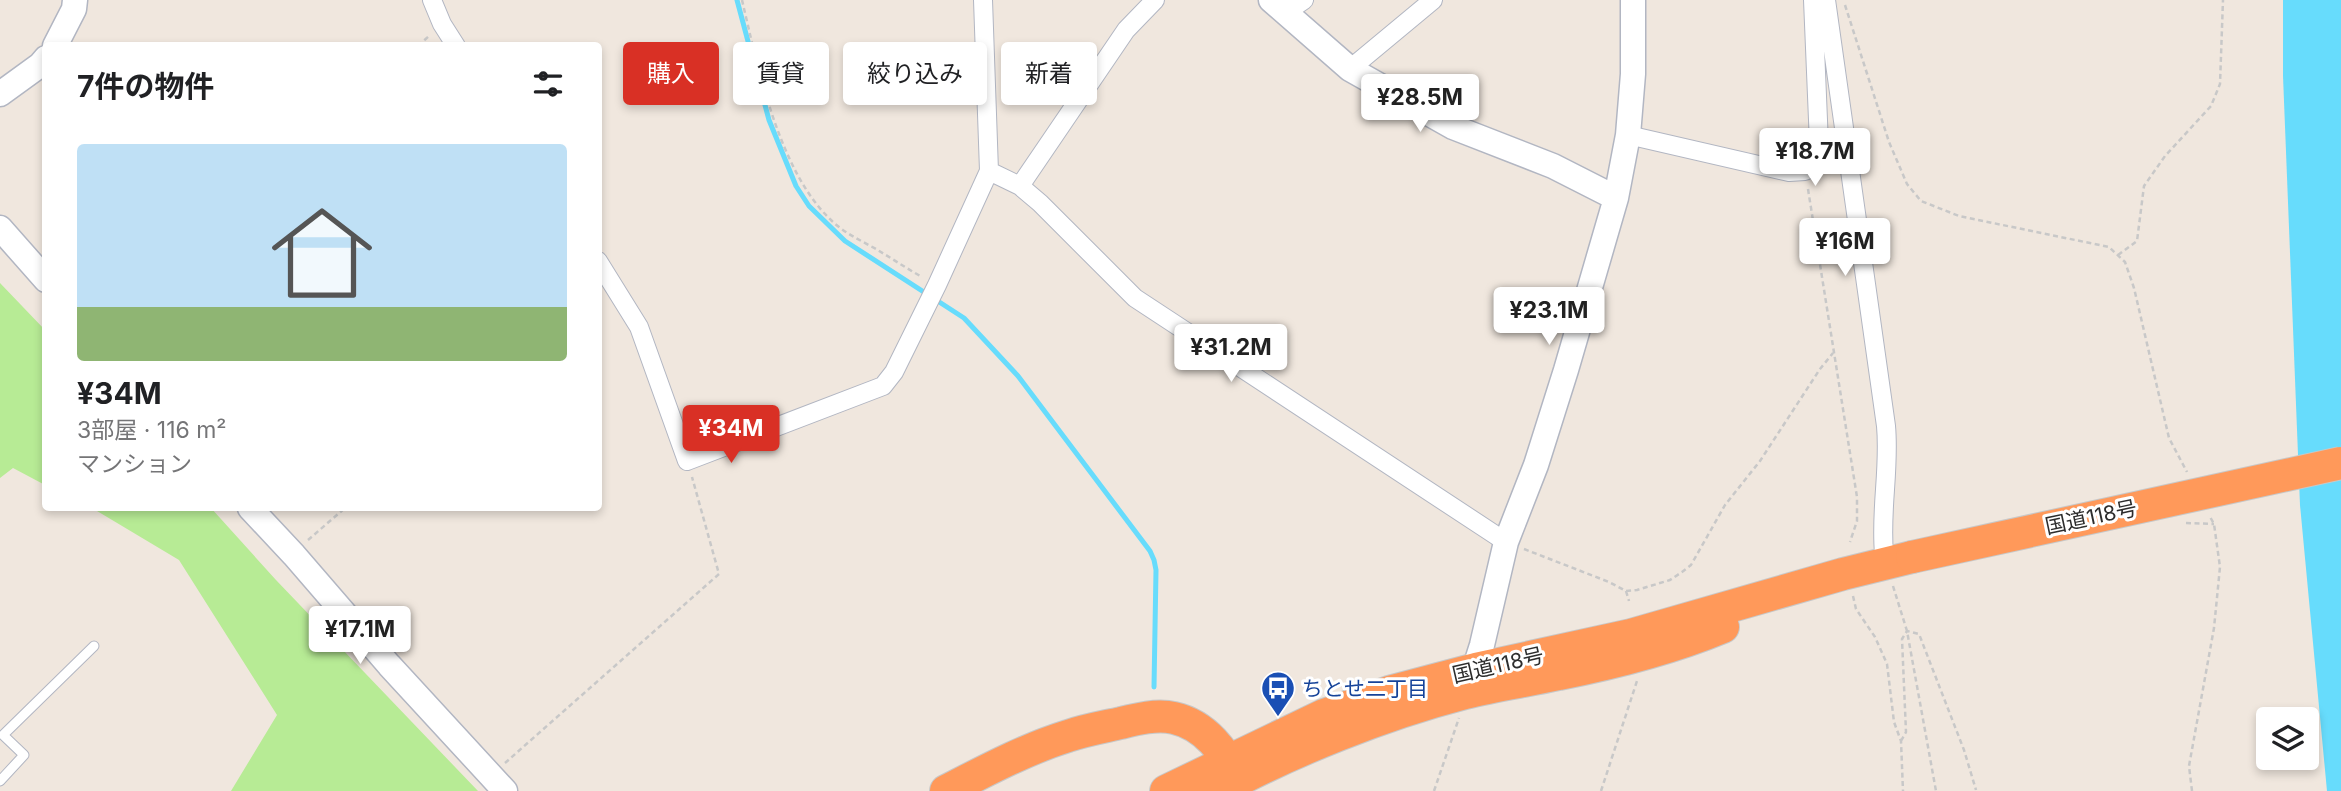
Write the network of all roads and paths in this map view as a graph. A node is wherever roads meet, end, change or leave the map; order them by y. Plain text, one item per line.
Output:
1 (75, 0) edge
2 (432, 0) edge
3 (742, 0) edge
4 (983, 0) edge
5 (1154, 0) edge
6 (1433, 0) edge
7 (1633, 0) edge
8 (1814, 0) edge
9 (1826, 0) edge
10 (1844, 0) edge
11 (2223, 0) edge
12 (1287, 4) edge
13 (57, 42) edge
14 (454, 42) edge
15 (42, 65) edge
16 (1350, 69) junction
17 (0, 94) edge
18 (1628, 135) junction
19 (989, 171) junction
20 (1805, 172) junction
21 (1020, 186) junction
22 (1616, 198) junction
23 (0, 228) edge
24 (2118, 255) junction
25 (602, 267) edge
26 (42, 275) edge
27 (934, 291) junction
28 (1833, 353) junction
29 (687, 461) junction
30 (2341, 463) edge
31 (2188, 475) dead end
32 (253, 511) edge
33 (342, 511) edge
34 (2207, 512) dead end
35 (1506, 542) junction
36 (1850, 542) dead end
37 (294, 555) junction
38 (1894, 557) junction
39 (1847, 582) junction
40 (1626, 591) junction
41 (1629, 601) dead end
42 (1907, 631) junction
43 (94, 646) dead end
44 (1639, 674) dead end
45 (1471, 681) junction
46 (1901, 741) junction
47 (1228, 777) edge
48 (0, 781) edge
49 (497, 783) edge
50 (1976, 790) edge
51 (946, 791) edge
52 (1166, 791) edge
53 (1434, 791) edge
54 (1601, 791) edge
55 (1903, 791) edge
56 (1936, 791) edge
57 (2192, 791) edge

1 - 13 street
2 - 14 street
3 - 27 path
4 - 19 street
5 - 21 street
6 - 16 street
7 - 18 street
8 - 20 street
9 - 38 street
10 - 24 path
11 - 24 path
12 - 16 street
15 - 17 street
16 - 22 street
18 - 20 street
18 - 22 street
19 - 21 street
19 - 27 street
20 - 28 path
21 - 35 street
22 - 35 street
23 - 26 street
24 - 31 path
25 - 29 street
27 - 29 street
28 - 36 path
28 - 40 path
29 - 49 path
30 - 38 highway, 国道118号, bridge
32 - 37 street
33 - 37 path
34 - 57 path
35 - 40 path
35 - 45 street
37 - 49 street
38 - 39 highway, 国道118号
38 - 42 path
39 - 45 highway, 国道118号
39 - 46 path
40 - 41 path
42 - 46 path
42 - 50 path
42 - 56 path
43 - 48 lane
44 - 54 path
45 - 47 highway, 国道118号
45 - 53 path
46 - 55 path
47 - 51 highway
47 - 52 highway, 国道118号

